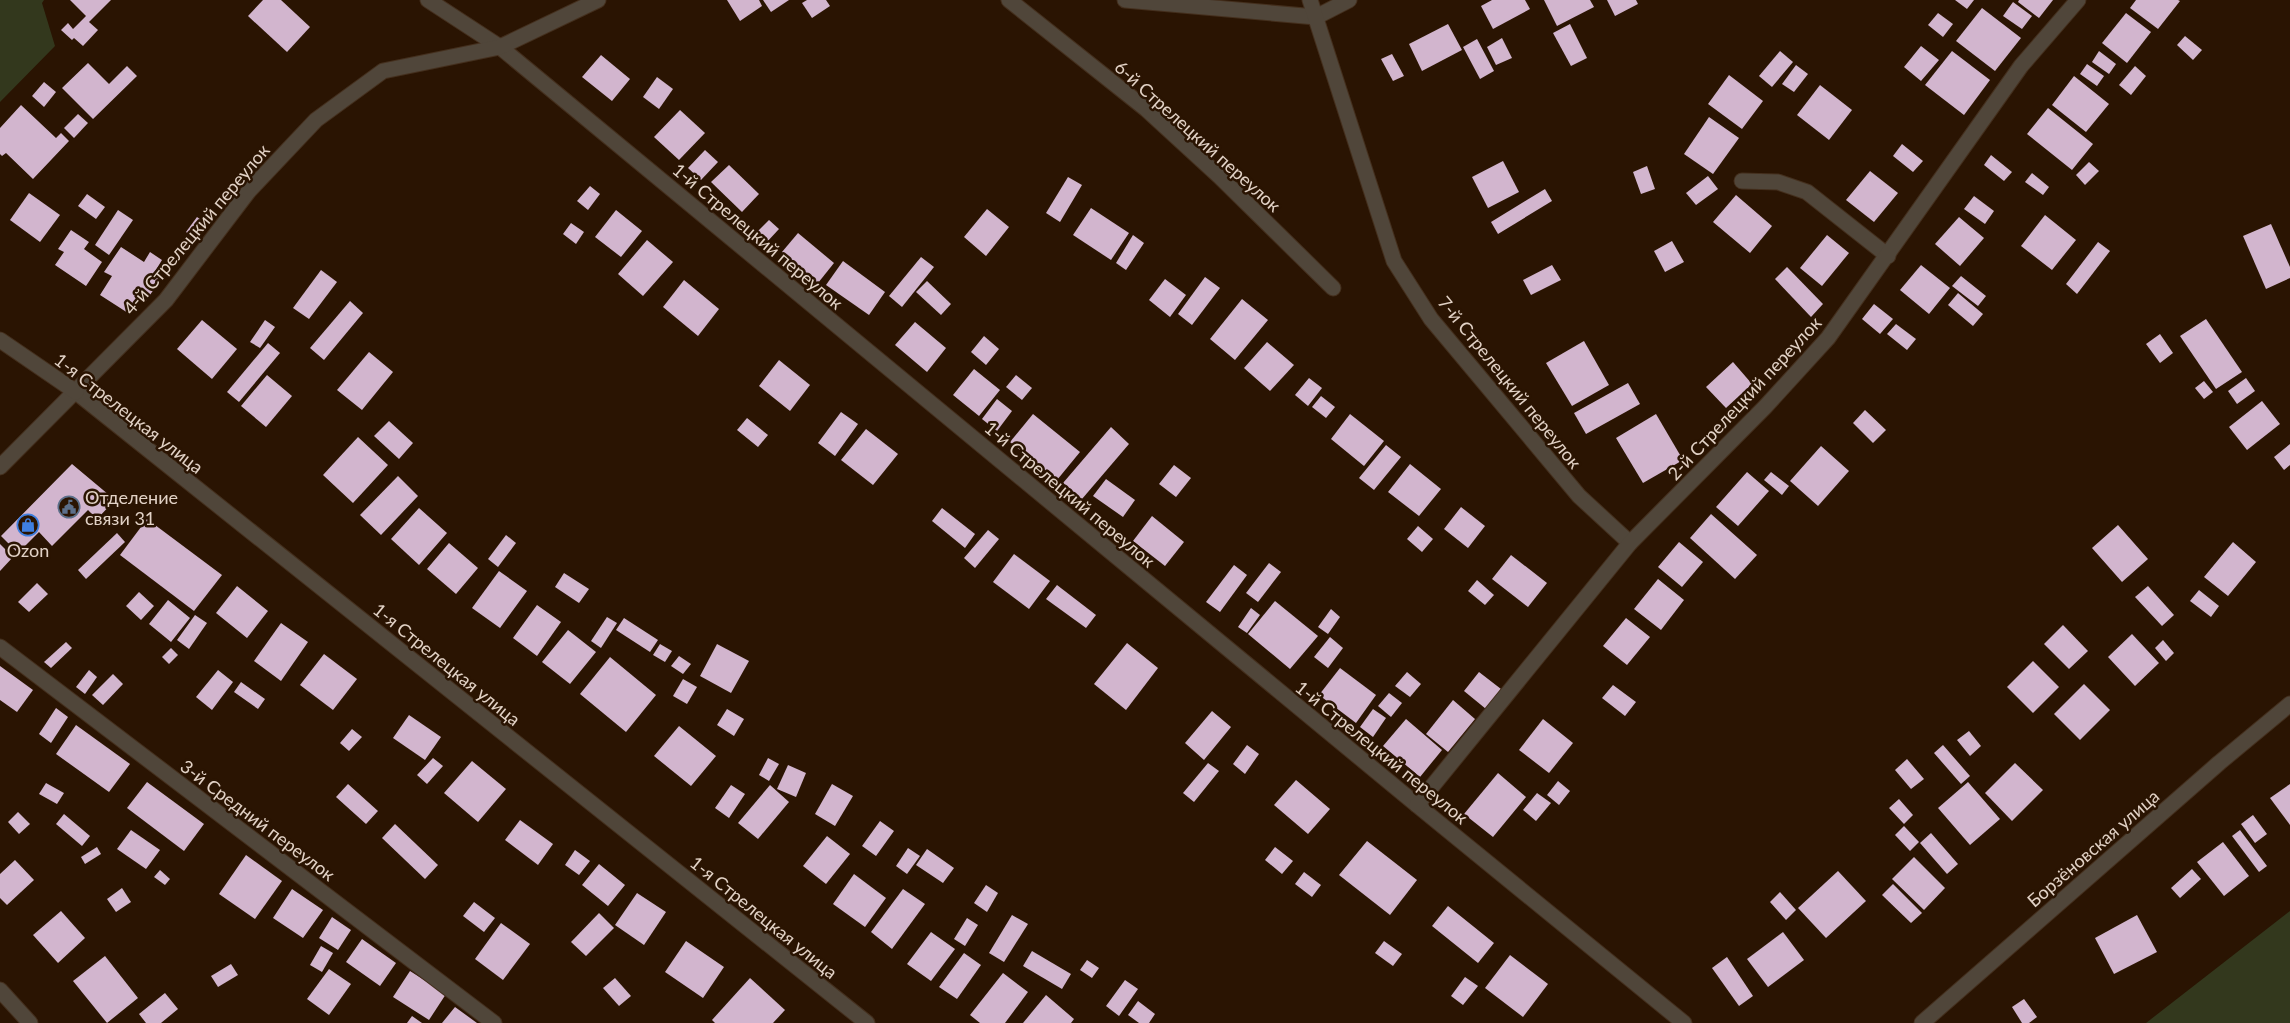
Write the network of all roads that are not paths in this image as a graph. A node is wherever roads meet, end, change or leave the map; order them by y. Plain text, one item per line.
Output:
1 (428, 0) edge
2 (598, 0) edge
3 (1009, 0) edge
4 (1124, 0) edge
5 (1310, 0) edge
6 (1349, 0) edge
7 (2078, 0) edge
8 (1316, 17) junction
9 (500, 47) junction
10 (1742, 181) dead end
11 (1888, 256) junction
12 (1333, 288) dead end
13 (0, 340) edge
14 (76, 392) junction
15 (0, 467) edge
16 (1630, 543) junction
17 (0, 647) edge
18 (2290, 704) edge
19 (1416, 805) junction
20 (0, 990) edge
21 (30, 1023) edge
22 (494, 1023) edge
23 (867, 1023) edge
24 (1684, 1023) edge
25 (1922, 1023) edge

1 - 9 street, 1-й Стрелецкий переулок
2 - 9 street, 4-й Стрелецкий переулок
3 - 12 street, 6-й Стрелецкий переулок
4 - 8 street
5 - 8 street, 7-й Стрелецкий переулок
6 - 8 street
7 - 11 street, 2-й Стрелецкий переулок
8 - 16 street, 7-й Стрелецкий переулок
9 - 14 street, 4-й Стрелецкий переулок
9 - 19 street, 1-й Стрелецкий переулок
10 - 11 street
11 - 16 street, 2-й Стрелецкий переулок
13 - 14 street, 1-я Стрелецкая улица
14 - 15 street, 4-й Стрелецкий переулок
14 - 23 street, 1-я Стрелецкая улица
16 - 19 street, 2-й Стрелецкий переулок
17 - 22 street, 3-й Средний переулок
18 - 25 street, Борзёновская улица
19 - 24 street, 1-й Стрелецкий переулок
20 - 21 street

